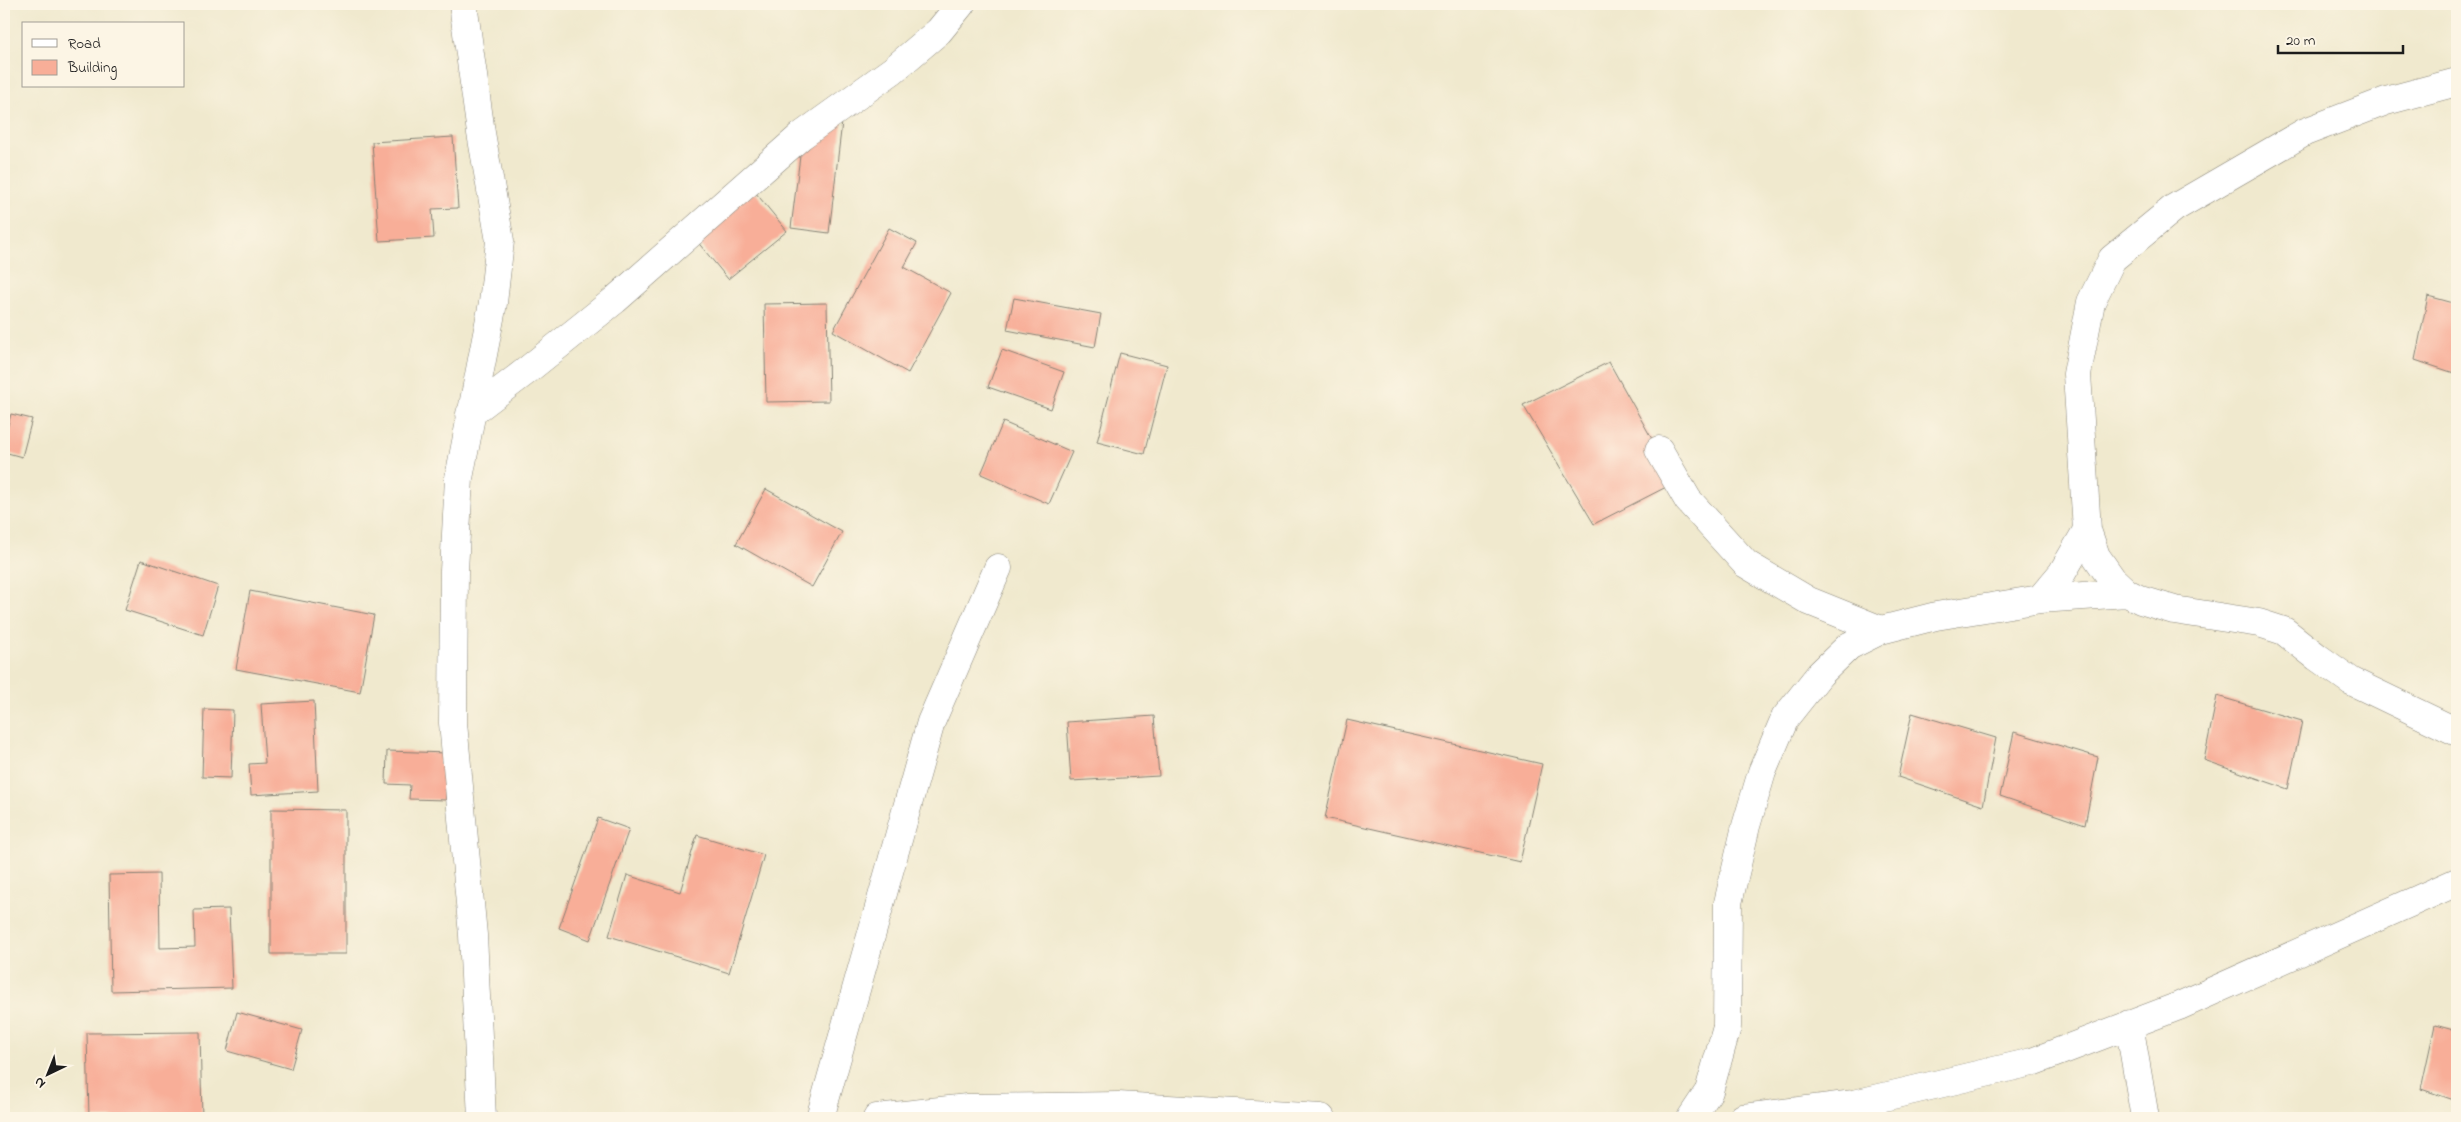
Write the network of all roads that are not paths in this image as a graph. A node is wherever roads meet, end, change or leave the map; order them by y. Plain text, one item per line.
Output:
1 (463, 4) edge
2 (961, 4) edge
3 (2457, 82) edge
4 (470, 414) junction
5 (1659, 450) dead end
6 (2087, 530) junction
7 (998, 568) dead end
8 (2126, 593) junction
9 (2040, 599) junction
10 (1881, 630) junction
11 (2457, 732) edge
12 (2457, 882) edge
13 (2129, 1024) junction
14 (482, 1118) edge
15 (820, 1118) edge
16 (877, 1118) edge
17 (1321, 1118) edge
18 (1691, 1118) edge
19 (1743, 1118) edge
20 (2145, 1118) edge

1 - 4 street
2 - 4 street
3 - 6 street
4 - 14 street
5 - 10 street
6 - 8 street
6 - 9 street
7 - 15 street
8 - 9 street
8 - 11 street
9 - 10 street
10 - 18 street
12 - 13 street
13 - 19 street
13 - 20 street
16 - 17 street

